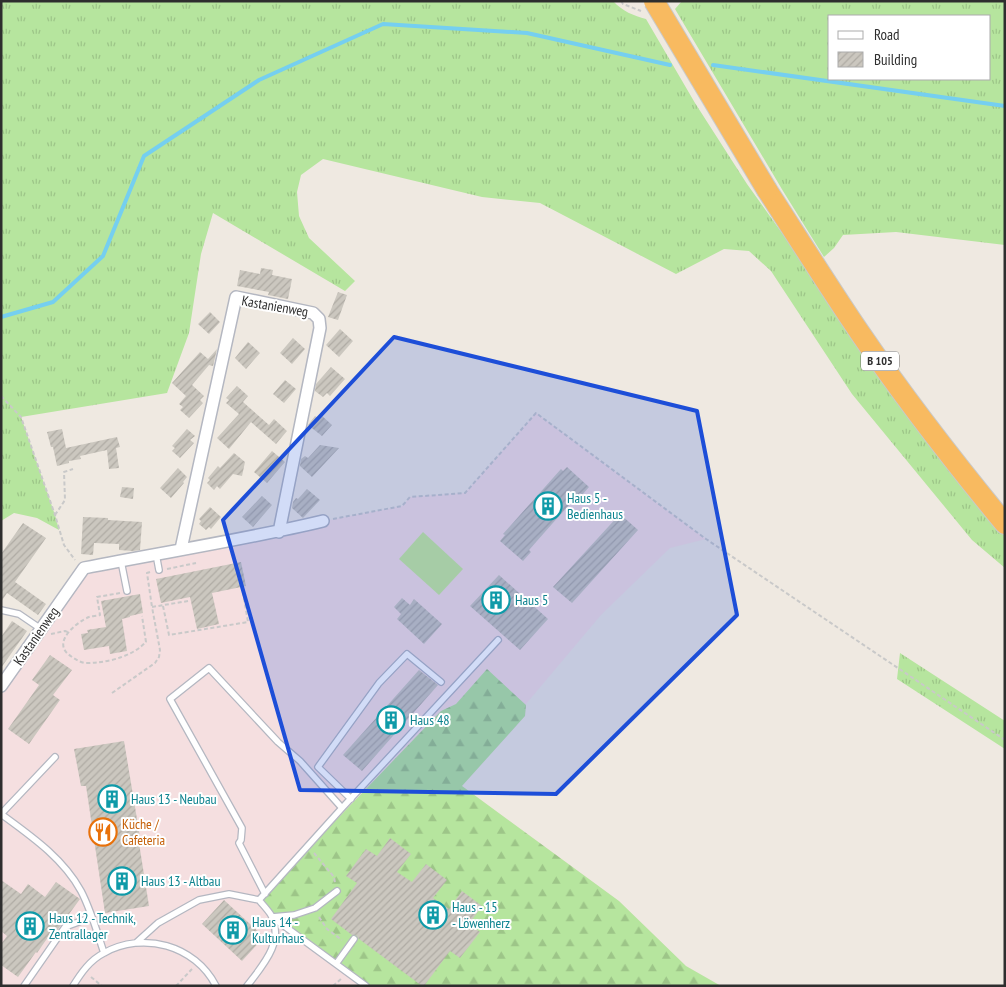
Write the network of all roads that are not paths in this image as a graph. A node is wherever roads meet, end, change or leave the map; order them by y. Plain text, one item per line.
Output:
1 (654, 1) edge
2 (323, 521) road end
3 (1005, 524) edge
4 (278, 532) junction
5 (181, 549) junction
6 (156, 554) junction
7 (121, 561) junction
8 (159, 570) road end
9 (127, 591) road end
10 (1, 610) edge
11 (40, 629) junction
12 (498, 640) dead end
13 (441, 682) dead end
14 (1, 686) edge
15 (55, 757) dead end
16 (351, 799) junction
17 (342, 808) junction
18 (1, 814) edge
19 (337, 891) road end
20 (265, 894) junction
21 (259, 900) junction
22 (92, 917) junction
23 (272, 917) junction
24 (354, 939) dead end
25 (137, 942) junction
26 (104, 953) junction
27 (336, 964) junction
28 (24, 986) edge
29 (73, 986) edge
30 (216, 986) edge
31 (247, 986) edge
32 (366, 986) edge

1 - 3 highway, B 105, bridge
2 - 4 street
4 - 5 street
4 - 5 street, Kastanienweg
5 - 6 street
6 - 7 street
6 - 8 lane
7 - 9 lane
7 - 11 street, Kastanienweg
10 - 11 lane
11 - 14 street, Kastanienweg
12 - 16 lane
13 - 16 lane
15 - 18 lane
16 - 17 lane
17 - 20 lane
17 - 20 lane
18 - 22 lane
19 - 23 lane
20 - 21 lane
21 - 23 lane
21 - 25 lane
22 - 26 lane
22 - 28 lane
23 - 27 lane
23 - 31 lane
24 - 27 lane
25 - 26 lane
25 - 30 lane
26 - 29 lane
27 - 32 lane

